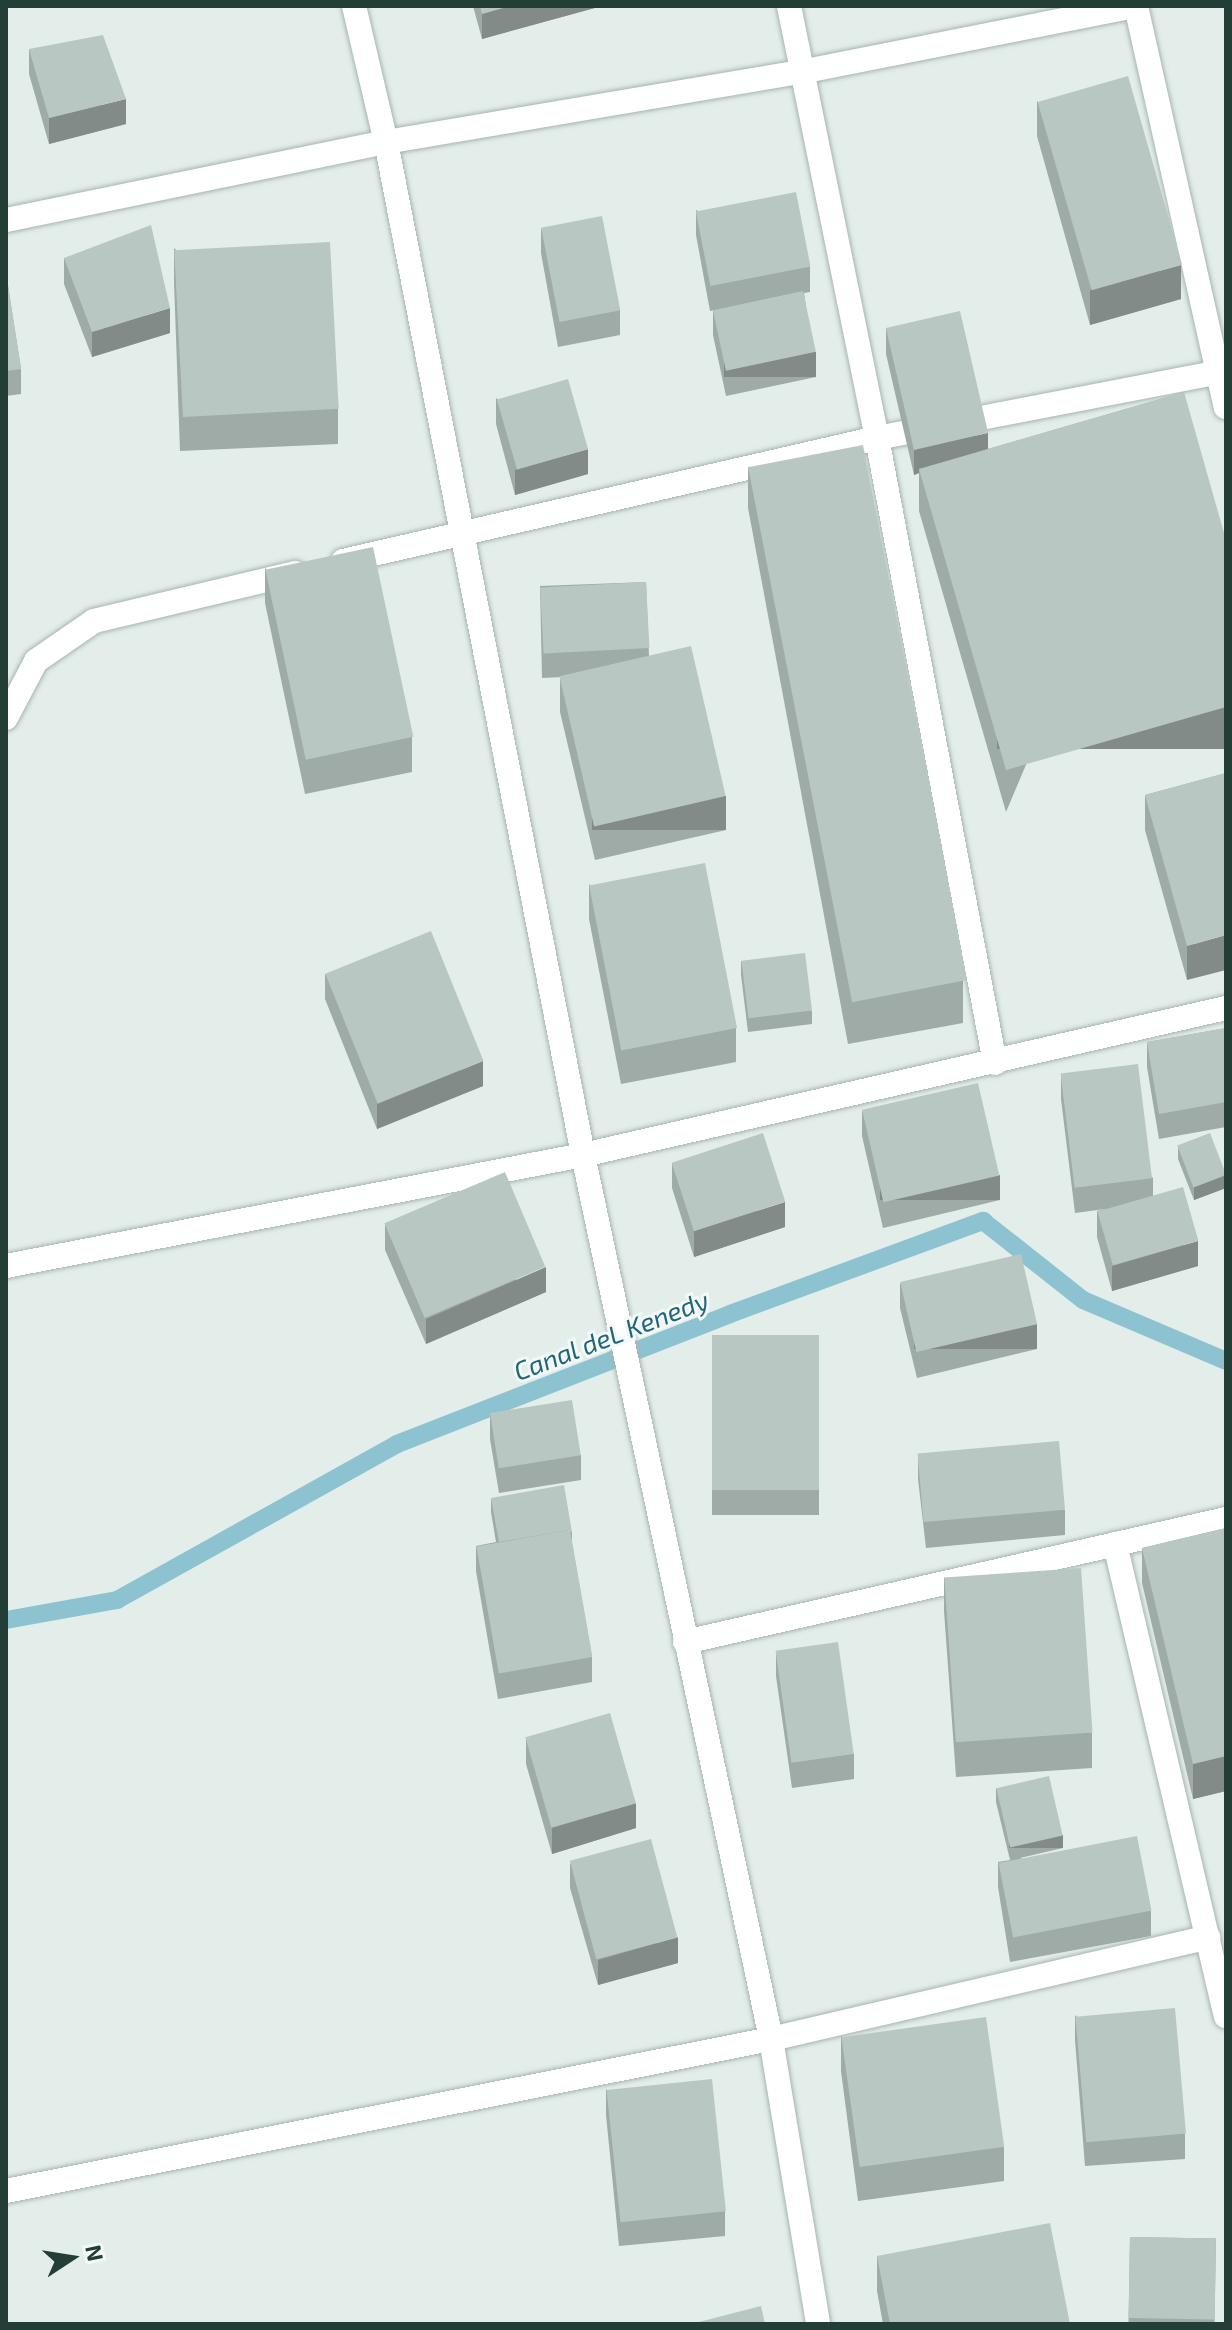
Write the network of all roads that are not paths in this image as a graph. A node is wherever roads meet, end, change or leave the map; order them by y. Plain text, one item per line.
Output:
1 (354, 6) edge
2 (789, 6) edge
3 (1136, 6) edge
4 (801, 72) junction
5 (386, 142) junction
6 (6, 220) edge
7 (1222, 371) edge
8 (1226, 407) edge
9 (877, 438) junction
10 (462, 533) junction
11 (6, 718) edge
12 (1226, 1008) edge
13 (995, 1063) junction
14 (583, 1155) junction
15 (6, 1266) edge
16 (1226, 1519) edge
17 (1115, 1544) junction
18 (685, 1642) junction
19 (1208, 1937) junction
20 (1226, 2016) edge
21 (771, 2039) junction
22 (6, 2191) edge
23 (818, 2324) edge

1 - 5 street
2 - 4 street
3 - 4 street
3 - 7 street
4 - 5 street
4 - 9 street
5 - 6 street
5 - 10 street
7 - 8 street
7 - 9 street
9 - 10 street
9 - 13 street
10 - 11 street
10 - 14 street
12 - 13 street
13 - 14 street
14 - 15 street
14 - 18 street
16 - 17 street
17 - 18 street
17 - 19 street
18 - 21 street
19 - 20 street
19 - 21 street
21 - 22 street
21 - 23 street

